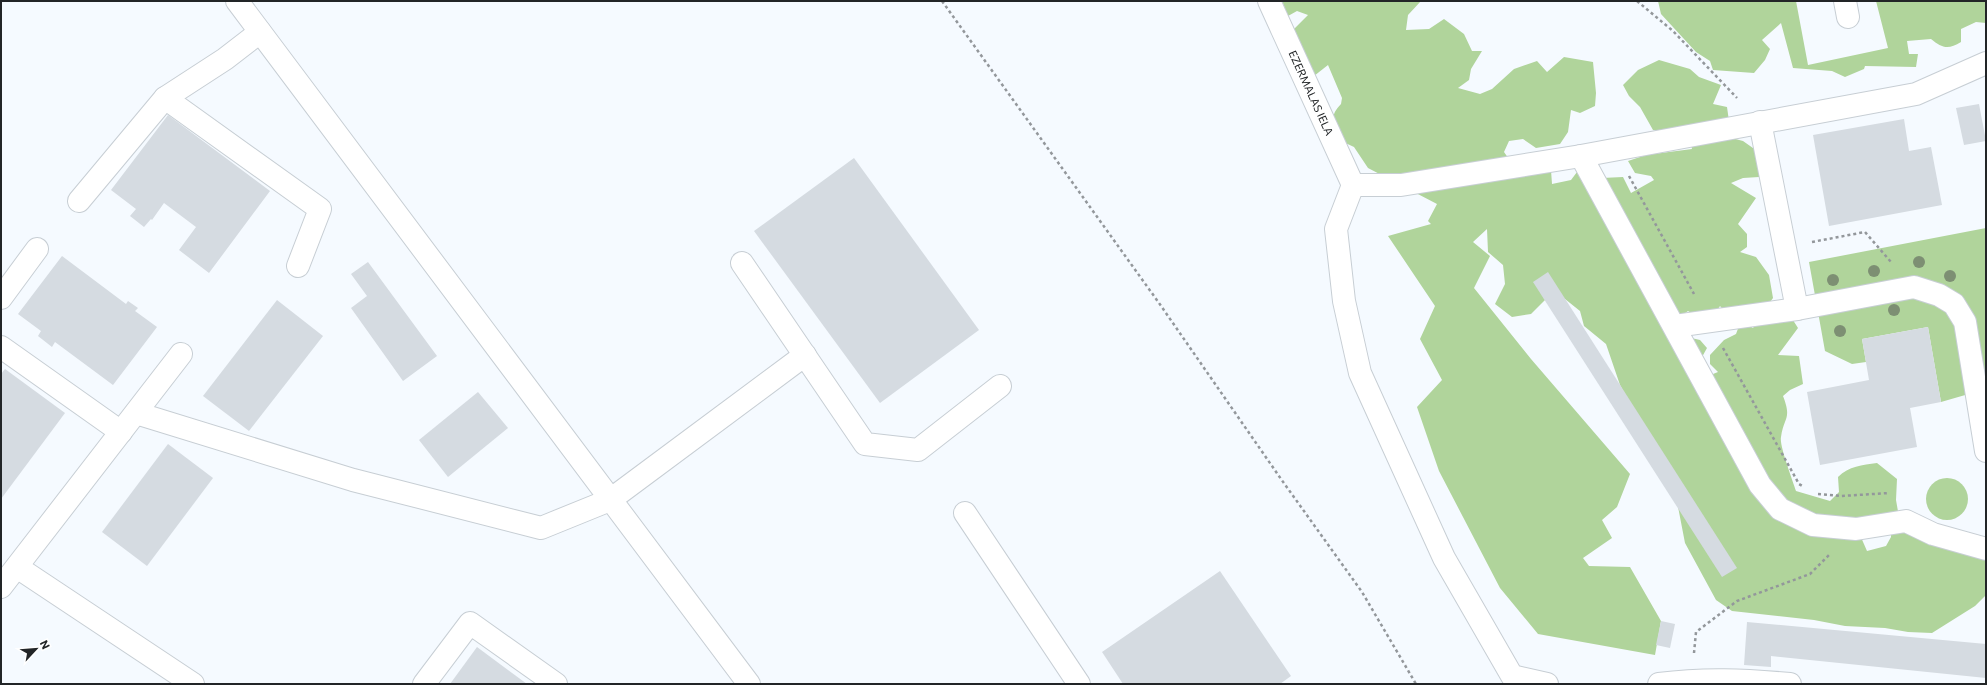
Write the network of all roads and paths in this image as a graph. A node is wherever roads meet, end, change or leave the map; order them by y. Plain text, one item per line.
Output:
1 (237, 1) edge
2 (942, 1) edge
3 (1269, 1) edge
4 (1637, 1) edge
5 (260, 32) junction
6 (1986, 63) edge
7 (166, 98) junction
8 (1760, 122) junction
9 (1614, 149) junction
10 (1581, 156) junction
11 (1353, 185) junction
12 (78, 200) dead end
13 (1785, 247) junction
14 (37, 248) dead end
15 (742, 263) dead end
16 (298, 266) dead end
17 (1914, 287) junction
18 (1, 298) edge
19 (1797, 309) junction
20 (1708, 321) junction
21 (1675, 326) junction
22 (1, 348) edge
23 (181, 354) dead end
24 (805, 355) junction
25 (1000, 386) dead end
26 (136, 412) junction
27 (121, 432) junction
28 (1986, 451) edge
29 (1810, 491) dead end
30 (1895, 492) dead end
31 (1815, 494) dead end
32 (610, 500) junction
33 (965, 513) dead end
34 (1856, 529) junction
35 (1986, 549) edge
36 (17, 567) junction
37 (1, 587) edge
38 (1692, 680) junction
39 (193, 684) edge
40 (424, 684) edge
41 (556, 684) edge
42 (749, 684) edge
43 (1079, 684) edge
44 (1416, 684) edge
45 (1547, 684) edge
46 (1659, 684) edge
47 (1790, 684) edge

1 - 5 street
2 - 44 path
3 - 11 street, EZERMALAS IELA
4 - 8 path
5 - 7 street
5 - 32 street
6 - 8 street
7 - 12 street
7 - 16 street
8 - 9 street
8 - 13 street
9 - 10 street
9 - 20 path
10 - 11 street
10 - 21 street
11 - 45 street
13 - 17 path
13 - 19 street
14 - 18 street
15 - 24 street
17 - 19 street
17 - 28 street
19 - 20 street
20 - 21 street
20 - 29 path
21 - 34 street
22 - 27 street
23 - 26 street
24 - 25 street
24 - 32 street
26 - 27 street
26 - 32 street
27 - 36 street
30 - 31 path
32 - 42 street
33 - 43 street
34 - 35 street
34 - 38 path
36 - 37 street
36 - 39 street
38 - 46 street
38 - 47 street
40 - 41 street

